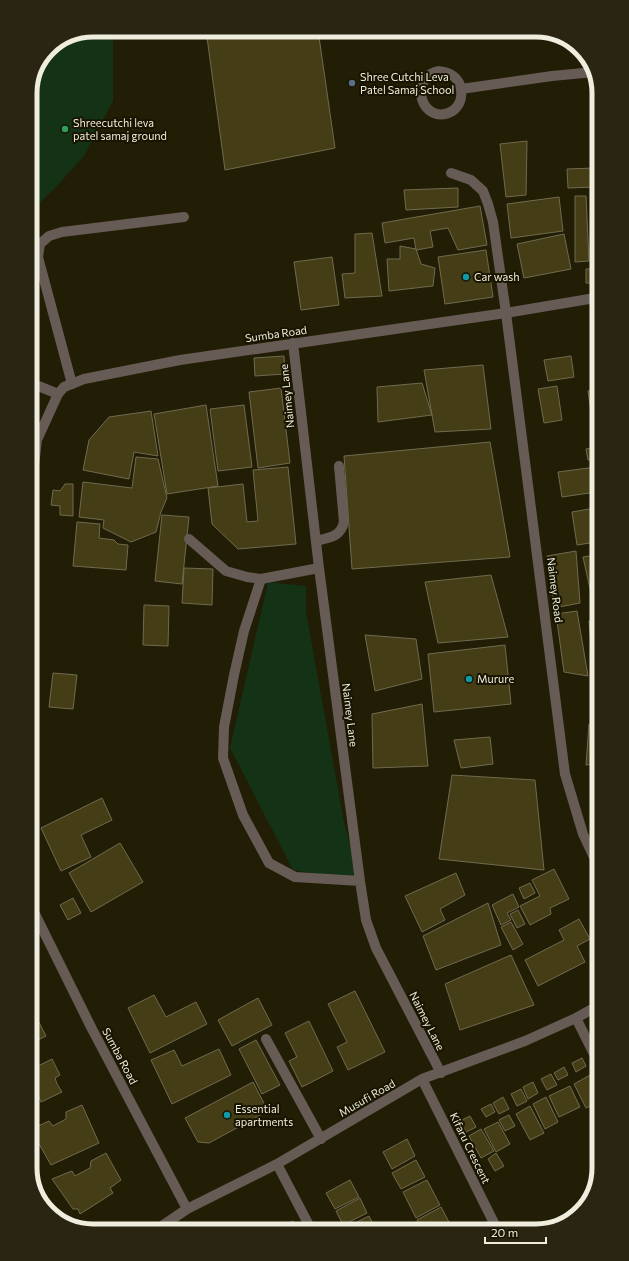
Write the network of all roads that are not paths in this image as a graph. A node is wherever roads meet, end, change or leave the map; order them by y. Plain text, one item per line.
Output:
1 (588, 73) edge
2 (461, 89) junction
3 (451, 173) dead end
4 (184, 217) dead end
5 (592, 299) edge
6 (506, 313) junction
7 (293, 343) junction
8 (72, 384) junction
9 (37, 386) edge
10 (58, 394) junction
11 (37, 440) edge
12 (339, 466) dead end
13 (188, 539) dead end
14 (316, 541) junction
15 (318, 568) junction
16 (261, 580) junction
17 (592, 853) edge
18 (360, 881) junction
19 (37, 918) edge
20 (592, 1009) edge
21 (576, 1018) junction
22 (266, 1039) dead end
23 (592, 1050) edge
24 (440, 1073) junction
25 (422, 1079) junction
26 (320, 1139) junction
27 (277, 1164) junction
28 (187, 1210) junction
29 (165, 1224) edge
30 (307, 1224) edge
31 (494, 1224) edge

1 - 2 street
2 - 2 street
3 - 6 street, Naimey Road
4 - 8 street
5 - 6 street, Sumba Road
6 - 7 street, Sumba Road
6 - 17 street, Naimey Road
7 - 8 street, Sumba Road
7 - 14 street, Naimey Lane
8 - 10 street, Sumba Road
9 - 10 street
10 - 11 street, Sumba Road
12 - 14 street
13 - 16 street
14 - 15 street, Naimey Lane
15 - 16 street
15 - 18 street, Naimey Lane
16 - 18 street
18 - 24 street, Naimey Lane
19 - 28 street, Sumba Road
20 - 21 street, Musufi Road
21 - 23 street
21 - 24 street, Musufi Road
22 - 26 street
24 - 25 street, Musufi Road
25 - 26 street, Musufi Road
25 - 31 street, Kifaru Crescent
26 - 27 street, Musufi Road
27 - 28 street, Musufi Road
27 - 30 street
28 - 29 street, Musufi Road

